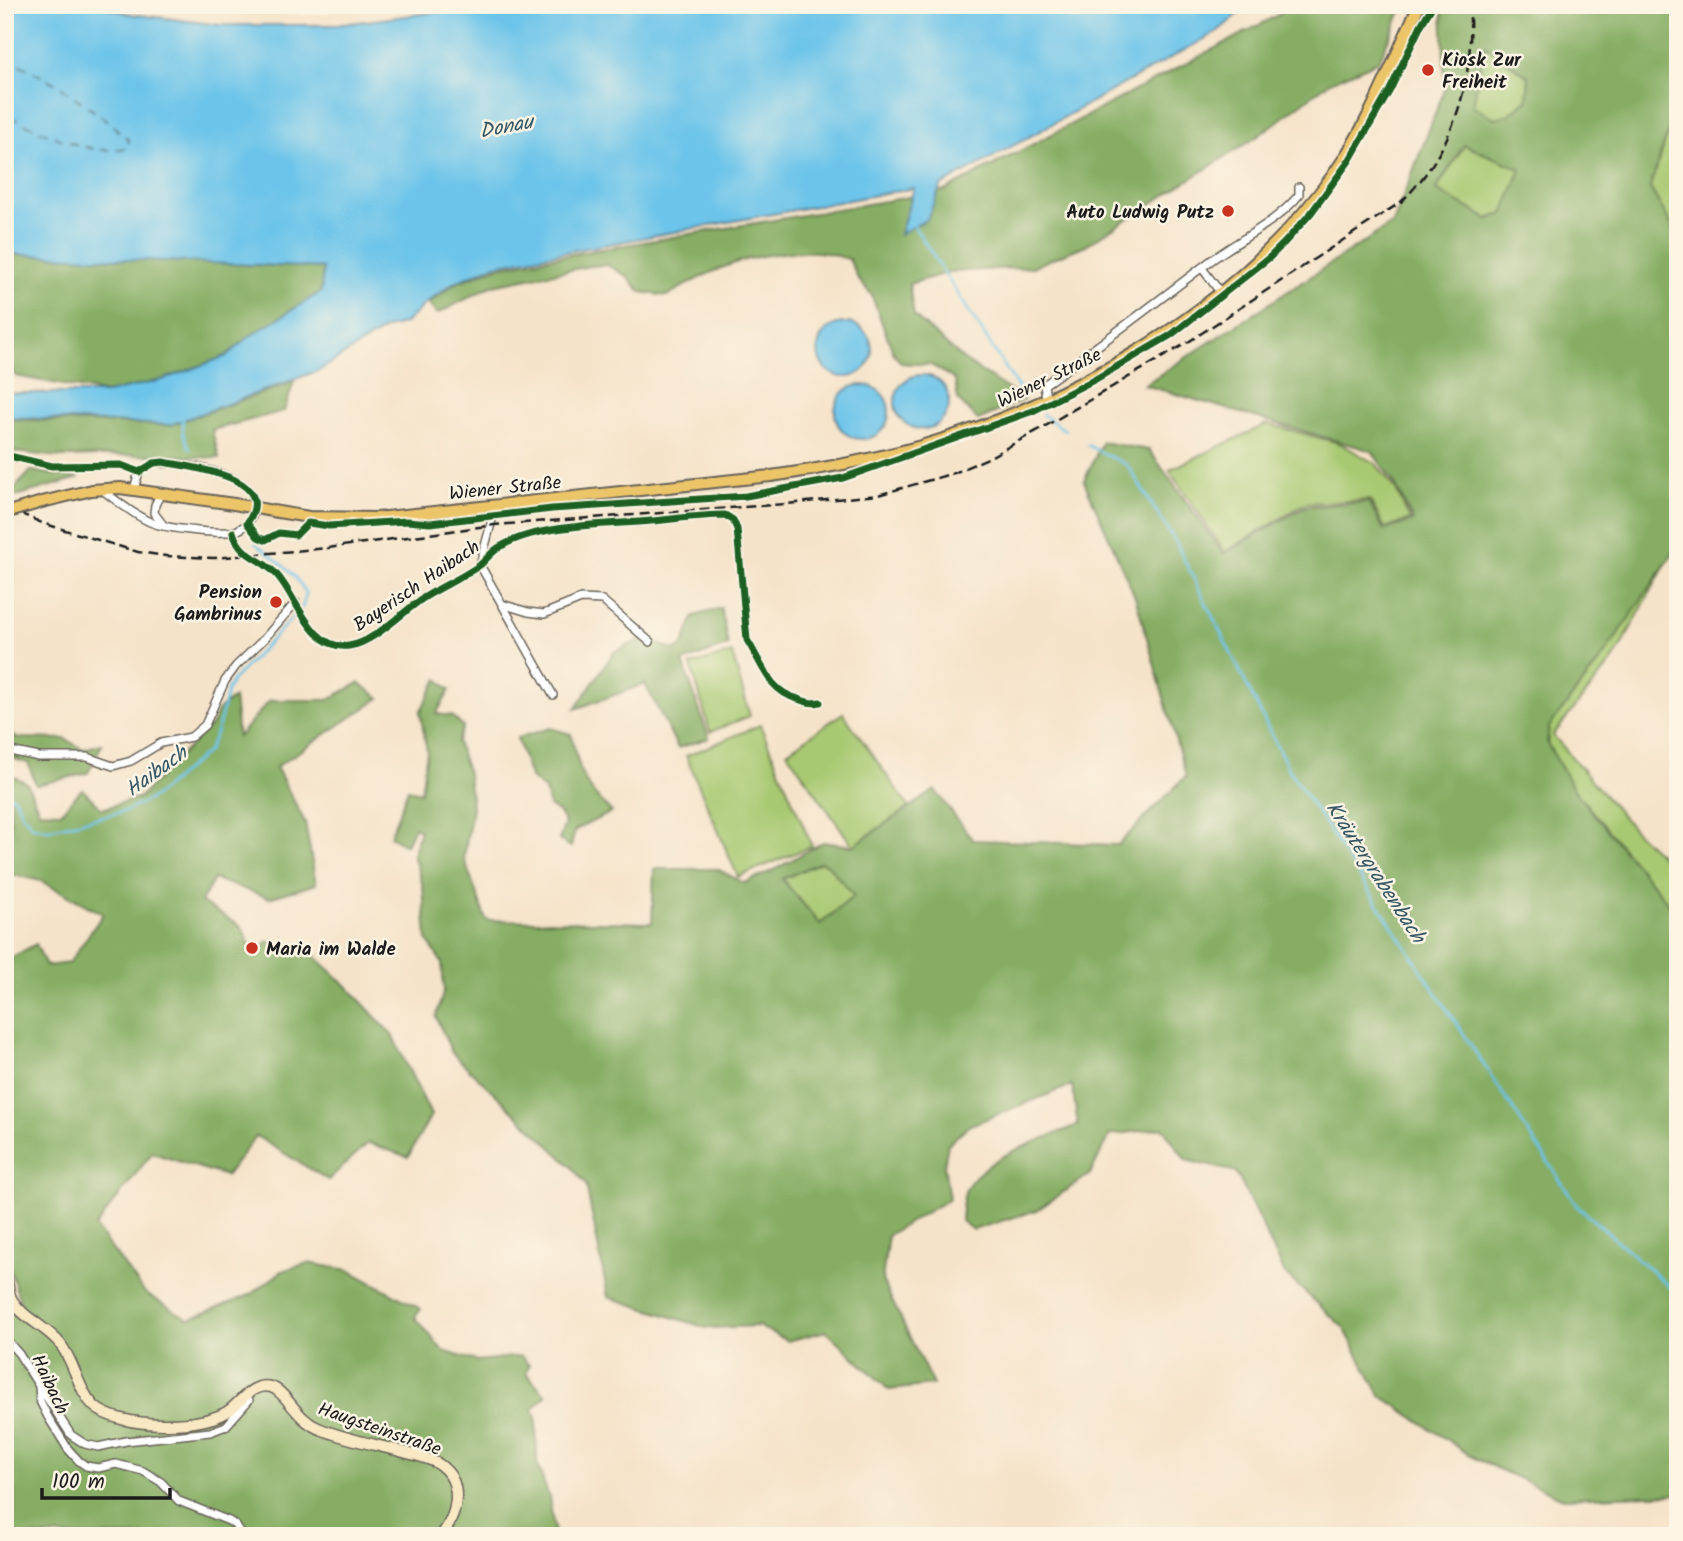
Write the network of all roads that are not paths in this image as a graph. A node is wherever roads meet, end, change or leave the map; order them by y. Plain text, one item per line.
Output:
1 (1419, 5) edge
2 (1299, 187) dead end
3 (1272, 221) junction
4 (1284, 234) junction
5 (1202, 268) junction
6 (1220, 292) junction
7 (1046, 398) junction
8 (100, 488) junction
9 (134, 489) junction
10 (161, 493) junction
11 (493, 505) junction
12 (5, 513) edge
13 (165, 526) junction
14 (233, 532) junction
15 (480, 565) junction
16 (297, 604) junction
17 (504, 605) junction
18 (650, 642) dead end
19 (553, 695) dead end
20 (820, 702) dead end
21 (5, 750) edge
22 (5, 1267) edge
23 (5, 1338) edge
24 (39, 1386) junction
25 (245, 1396) junction
26 (243, 1536) edge
27 (441, 1536) edge

1 - 4 main road, Wiener Straße
2 - 3 street
3 - 4 street
3 - 5 street
4 - 6 main road, Wiener Straße
5 - 6 street
5 - 7 street
6 - 7 main road, Wiener Straße
7 - 11 main road, Wiener Straße
8 - 9 main road, Wiener Straße
8 - 12 main road, Wiener Straße, bridge
8 - 13 street
9 - 10 main road, Wiener Straße
9 - 14 street
10 - 11 main road, Wiener Straße, bridge
10 - 13 street
11 - 15 street
13 - 14 street
14 - 16 street, Bayerisch Haibach
15 - 16 street, Bayerisch Haibach
15 - 17 street
15 - 20 street, Bayerisch Haibach
16 - 21 street
17 - 18 street
17 - 19 street
22 - 25 main road, Haugsteinstraße
23 - 24 street, Haibach
24 - 25 street
24 - 26 street, Haibach
25 - 27 main road, Haugsteinstraße

